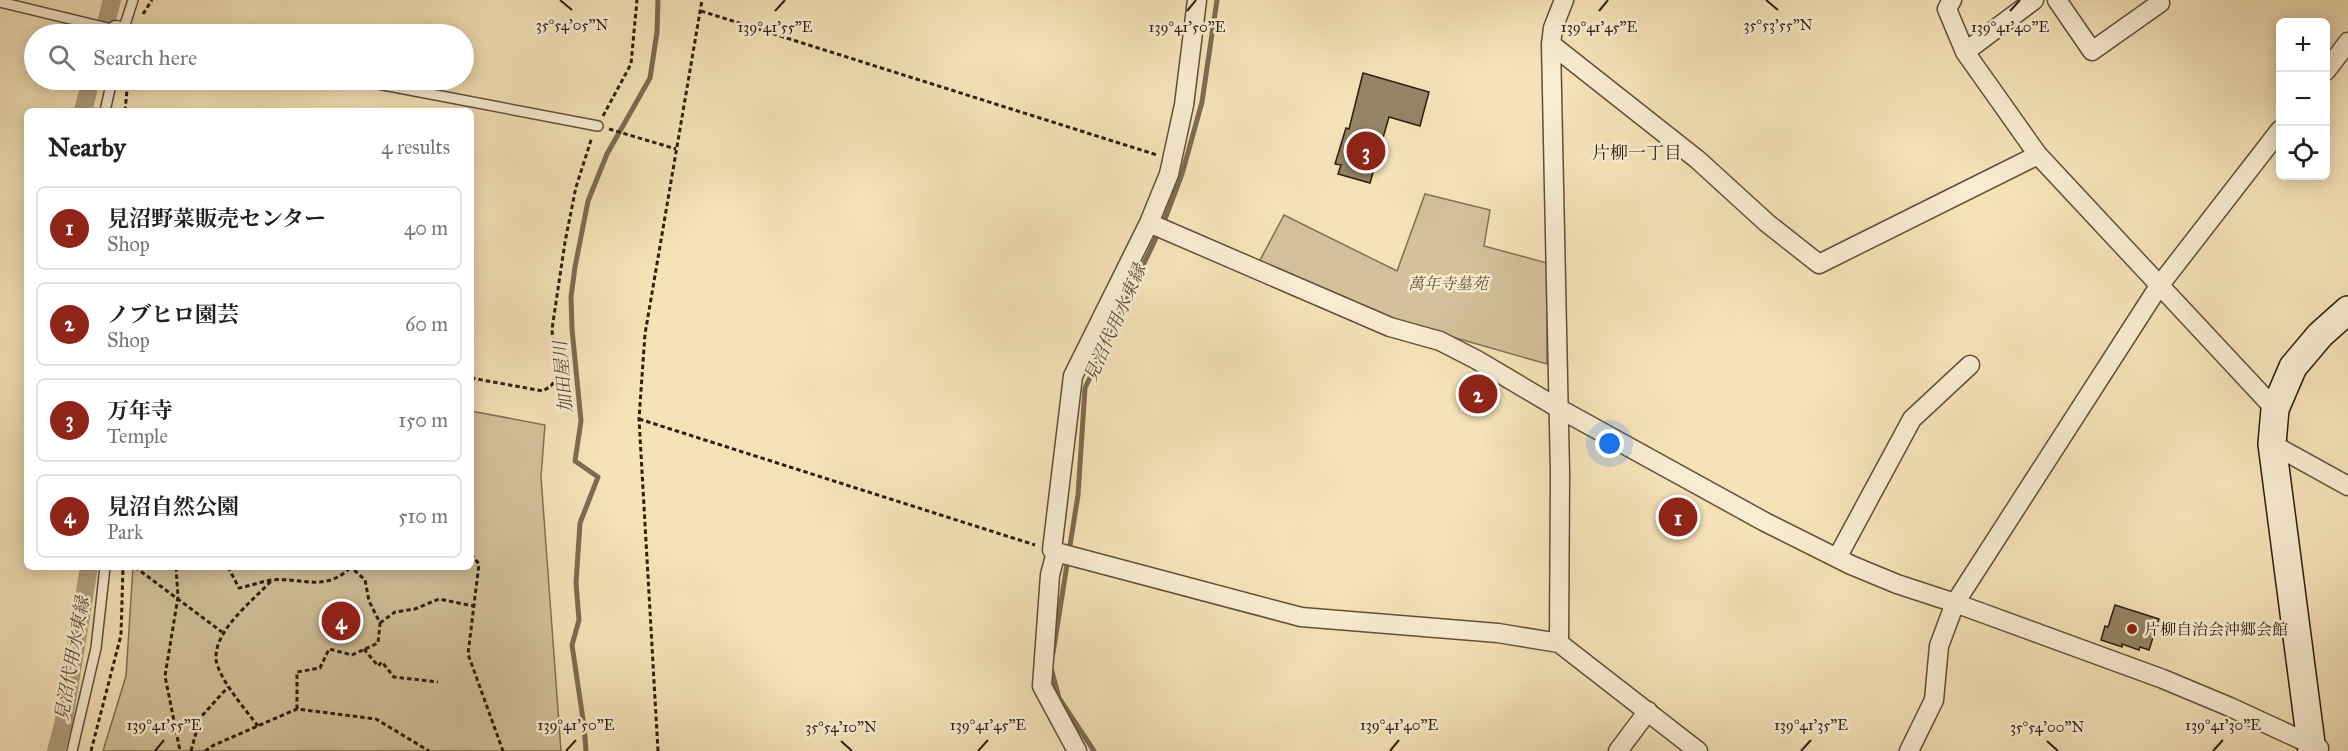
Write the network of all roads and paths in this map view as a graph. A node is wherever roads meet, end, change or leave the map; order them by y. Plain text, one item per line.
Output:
1 (133, 0) edge
2 (637, 0) edge
3 (702, 0) edge
4 (1197, 0) edge
5 (1564, 0) edge
6 (1952, 0) edge
7 (2034, 0) edge
8 (2057, 0) edge
9 (2158, 0) edge
10 (0, 2) edge
11 (701, 10) junction
12 (87, 24) edge
13 (126, 24) edge
14 (2348, 42) edge
15 (1551, 44) junction
16 (1965, 52) junction
17 (2330, 65) edge
18 (110, 90) edge
19 (127, 90) edge
20 (409, 90) edge
21 (106, 108) edge
22 (125, 108) edge
23 (603, 127) junction
24 (2276, 135) edge
25 (676, 149) junction
26 (2038, 155) junction
27 (1171, 160) junction
28 (1149, 223) junction
29 (2159, 286) junction
30 (2348, 310) edge
31 (1970, 365) dead end
32 (474, 379) edge
33 (1558, 408) junction
34 (2275, 409) junction
35 (639, 419) junction
36 (2272, 444) junction
37 (2348, 486) edge
38 (1052, 550) joint
39 (474, 558) edge
40 (1837, 558) junction
41 (105, 570) edge
42 (123, 570) edge
43 (139, 570) edge
44 (176, 570) edge
45 (230, 570) edge
46 (349, 570) edge
47 (354, 570) edge
48 (272, 580) junction
49 (178, 597) junction
50 (1955, 603) junction
51 (473, 606) junction
52 (380, 623) junction
53 (222, 632) junction
54 (1559, 643) junction
55 (364, 649) junction
56 (438, 682) dead end
57 (228, 687) junction
58 (297, 709) junction
59 (1648, 711) junction
60 (258, 726) junction
61 (2316, 749) edge
62 (72, 751) edge
63 (91, 751) edge
64 (180, 751) edge
65 (191, 751) edge
66 (205, 751) edge
67 (429, 751) edge
68 (503, 751) edge
69 (658, 751) edge
70 (1077, 751) edge
71 (1618, 751) edge
72 (1698, 751) edge
73 (1909, 751) edge

1 - 13 lane
2 - 23 path
3 - 11 path
4 - 27 street
5 - 15 street
6 - 16 street
7 - 16 street
8 - 9 street
10 - 12 lane
11 - 25 path
11 - 27 path
14 - 17 street
15 - 26 street
15 - 33 street
16 - 26 street
18 - 21 lane
19 - 22 path
20 - 23 lane
23 - 25 path
23 - 32 path
24 - 29 street
25 - 35 path
26 - 29 street
27 - 28 street
28 - 33 street
28 - 38 street
29 - 34 street
29 - 50 street
30 - 34 street
31 - 40 street
33 - 40 street
33 - 54 street
34 - 36 street
35 - 38 path
35 - 69 path
36 - 37 street
36 - 61 street
39 - 51 path
40 - 50 street
41 - 62 lane
42 - 63 path
43 - 49 path
44 - 49 path
45 - 48 path
46 - 48 path
47 - 52 path
48 - 53 path
49 - 53 path
49 - 64 path
50 - 61 street
50 - 73 street
51 - 52 path
51 - 68 path
52 - 55 path
53 - 57 path
54 - 59 street
54 - 70 street
55 - 56 path
55 - 58 path
57 - 60 path
57 - 65 path
58 - 60 path
58 - 67 path
59 - 71 street
59 - 72 street
60 - 66 path

